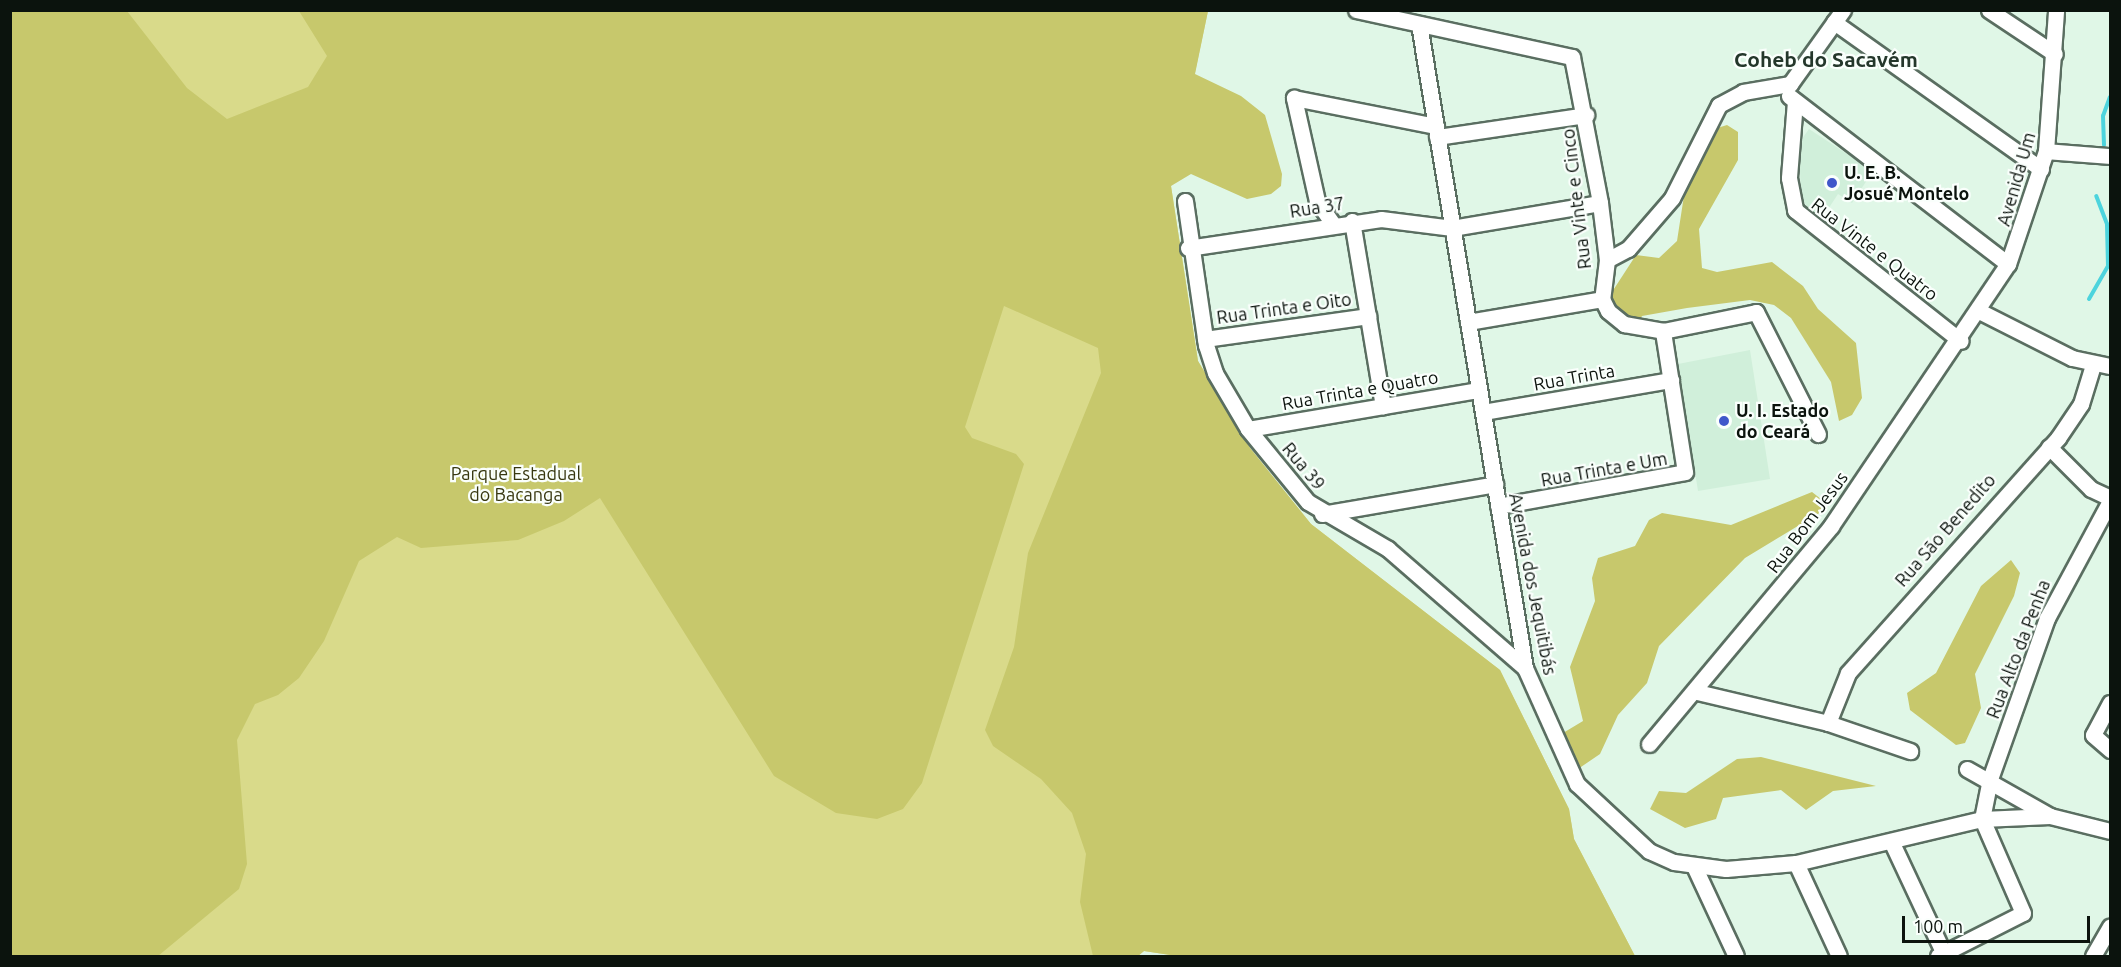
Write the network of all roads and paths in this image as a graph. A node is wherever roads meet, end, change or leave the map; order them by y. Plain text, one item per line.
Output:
1 (1356, 10) edge
2 (2056, 10) edge
3 (1991, 11) edge
4 (1839, 16) edge
5 (1419, 24) junction
6 (2055, 54) junction
7 (1779, 88) junction
8 (1795, 100) junction
9 (1586, 115) junction
10 (1436, 132) junction
11 (2046, 151) junction
12 (2110, 156) edge
13 (2041, 169) junction
14 (1185, 201) dead end
15 (1600, 203) junction
16 (1352, 221) junction
17 (1333, 224) junction
18 (1452, 228) junction
19 (1188, 248) junction
20 (1607, 260) junction
21 (2008, 264) junction
22 (1602, 298) junction
23 (1981, 312) junction
24 (1368, 316) junction
25 (1468, 322) junction
26 (1663, 331) junction
27 (1205, 339) junction
28 (1961, 341) junction
29 (2093, 365) junction
30 (2110, 366) edge
31 (1671, 380) junction
32 (1479, 390) junction
33 (1383, 406) junction
34 (1483, 412) junction
35 (1248, 429) junction
36 (1818, 434) dead end
37 (2049, 447) junction
38 (1495, 484) junction
39 (2110, 500) edge
40 (1498, 506) junction
41 (1322, 514) junction
42 (1525, 668) junction
43 (1697, 692) junction
44 (2110, 703) edge
45 (1828, 723) junction
46 (1649, 744) dead end
47 (2110, 750) edge
48 (1910, 751) dead end
49 (1967, 769) dead end
50 (1990, 779) junction
51 (2050, 816) junction
52 (1982, 819) junction
53 (2110, 831) edge
54 (1892, 843) junction
55 (1796, 863) junction
56 (1694, 866) junction
57 (2110, 927) edge
58 (1941, 955) edge
59 (1736, 957) edge
60 (1839, 957) edge
61 (2093, 957) edge

1 - 5 street
2 - 6 street, Avenida Um
3 - 6 street
4 - 7 street
4 - 13 street
5 - 9 street, Rua Vinte e Cinco
5 - 10 street, Avenida dos Jequitibás
6 - 11 street, Avenida Um
7 - 8 street
7 - 20 street
8 - 21 street
8 - 28 street, Rua Vinte e Quatro
9 - 10 street
9 - 15 street, Rua Vinte e Cinco
10 - 17 street
10 - 18 street, Avenida dos Jequitibás
11 - 12 street
11 - 13 street, Avenida Um
13 - 21 street, Avenida Um
14 - 19 street, Rua 39
15 - 18 street, Rua 37
15 - 20 street, Rua Vinte e Cinco
16 - 17 street, Rua 37
16 - 18 street, Rua 37
16 - 24 street, Rua Trinta e Oito
17 - 19 street, Rua 37
18 - 25 street, Avenida dos Jequitibás
19 - 27 street, Rua 39
20 - 22 street, Rua Vinte e Cinco
21 - 23 street, Avenida Um
22 - 25 street
22 - 26 street
23 - 28 street, Rua Bom Jesus
23 - 29 street
24 - 27 street, Rua Trinta e Oito
24 - 33 street, Rua Trinta e Oito
25 - 32 street, Avenida dos Jequitibás
26 - 31 street
26 - 36 street
27 - 35 street, Rua 39
28 - 43 street, Rua Bom Jesus
29 - 30 street
29 - 37 street, Rua São Benedito
31 - 34 street, Rua Trinta
31 - 40 street, Rua Trinta e Um
32 - 33 street, Rua Trinta e Quatro
32 - 34 street, Avenida dos Jequitibás
33 - 35 street, Rua Trinta e Quatro
34 - 38 street, Avenida dos Jequitibás
35 - 41 street, Rua 39
37 - 39 street
37 - 45 street, Rua São Benedito
38 - 40 street, Avenida dos Jequitibás
38 - 41 street
39 - 50 street, Rua Alto da Penha
40 - 42 street, Avenida dos Jequitibás
41 - 42 street, Rua 39
42 - 56 street, Avenida dos Jequitibás
43 - 45 street
43 - 46 street, Rua Bom Jesus
44 - 47 street
45 - 48 street
49 - 50 street
50 - 51 street
50 - 52 street, Rua Alto da Penha
51 - 52 street, Avenida dos Jequitibás
51 - 53 street
52 - 54 street, Avenida dos Jequitibás
52 - 58 street
54 - 55 street, Avenida dos Jequitibás
54 - 58 street
55 - 56 street, Avenida dos Jequitibás
55 - 60 street
56 - 59 street
57 - 61 street

